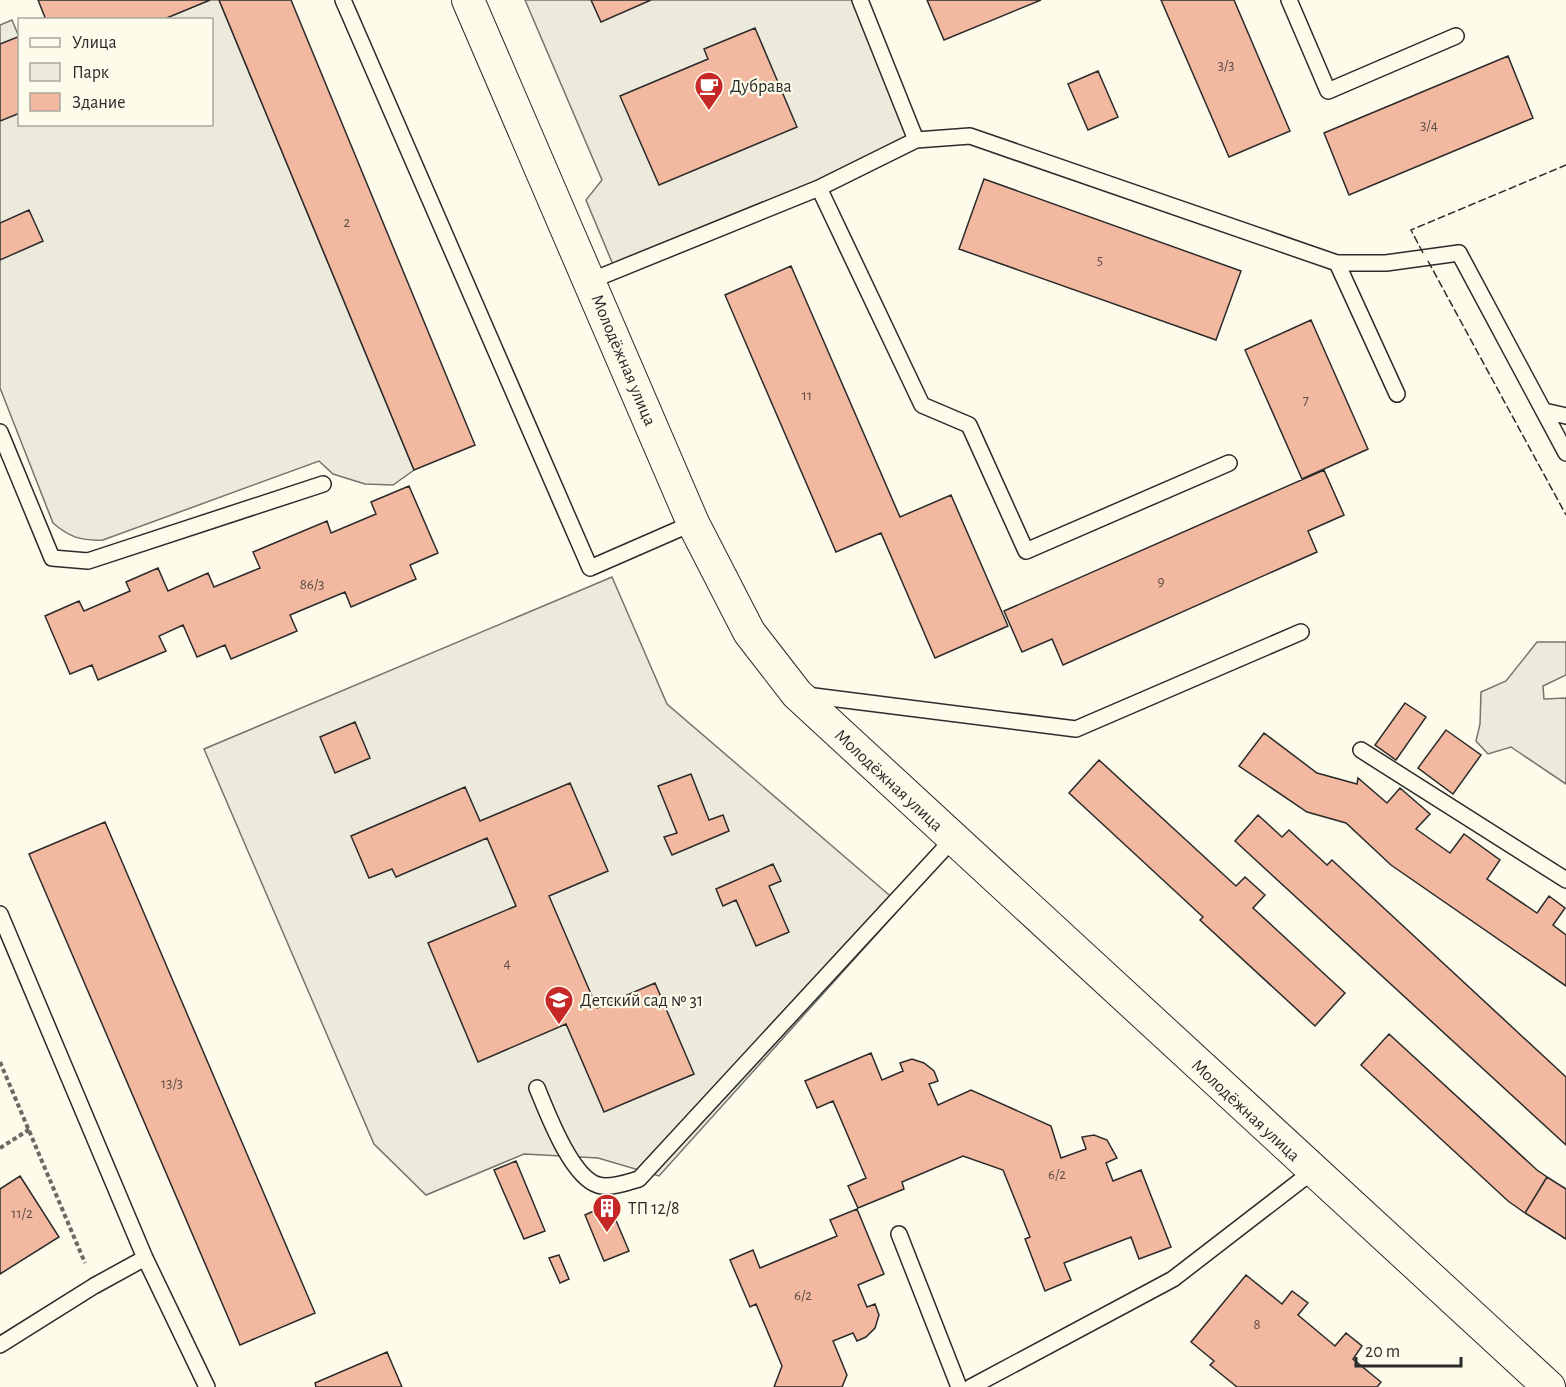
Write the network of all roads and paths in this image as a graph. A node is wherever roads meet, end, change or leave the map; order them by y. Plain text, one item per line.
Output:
1 (343, 0) edge
2 (468, 0) edge
3 (860, 0) edge
4 (1289, 0) edge
5 (1456, 36) dead end
6 (916, 140) junction
7 (819, 188) junction
8 (1337, 262) junction
9 (590, 281) junction
10 (1397, 394) dead end
11 (1544, 411) junction
12 (1566, 416) edge
13 (0, 432) edge
14 (1566, 453) edge
15 (1229, 463) dead end
16 (323, 484) dead end
17 (693, 523) junction
18 (1301, 632) dead end
19 (797, 694) junction
20 (1361, 750) dead end
21 (953, 839) junction
22 (1566, 880) edge
23 (0, 914) edge
24 (0, 1062) edge
25 (537, 1088) dead end
26 (30, 1129) junction
27 (0, 1148) edge
28 (1313, 1172) junction
29 (898, 1234) dead end
30 (145, 1258) junction
31 (94, 1286) junction
32 (0, 1345) edge
33 (207, 1387) edge
34 (958, 1387) edge
35 (971, 1387) edge
36 (1549, 1387) edge

1 - 17 lane
2 - 9 street, Молодёжная улица
3 - 6 lane
4 - 5 lane
6 - 7 lane
6 - 8 lane
7 - 9 lane
7 - 15 lane
8 - 10 lane
8 - 11 lane
9 - 17 street, Молодёжная улица
11 - 12 lane
11 - 14 lane
13 - 16 lane
17 - 19 street, Молодёжная улица
18 - 19 lane
19 - 21 street, Молодёжная улица
20 - 22 lane
21 - 25 lane
21 - 28 street, Молодёжная улица
23 - 30 lane
24 - 26 path
26 - 27 path
26 - 31 path
28 - 35 lane
28 - 36 street, Молодёжная улица
29 - 34 lane
30 - 31 lane
30 - 33 lane
31 - 32 lane

